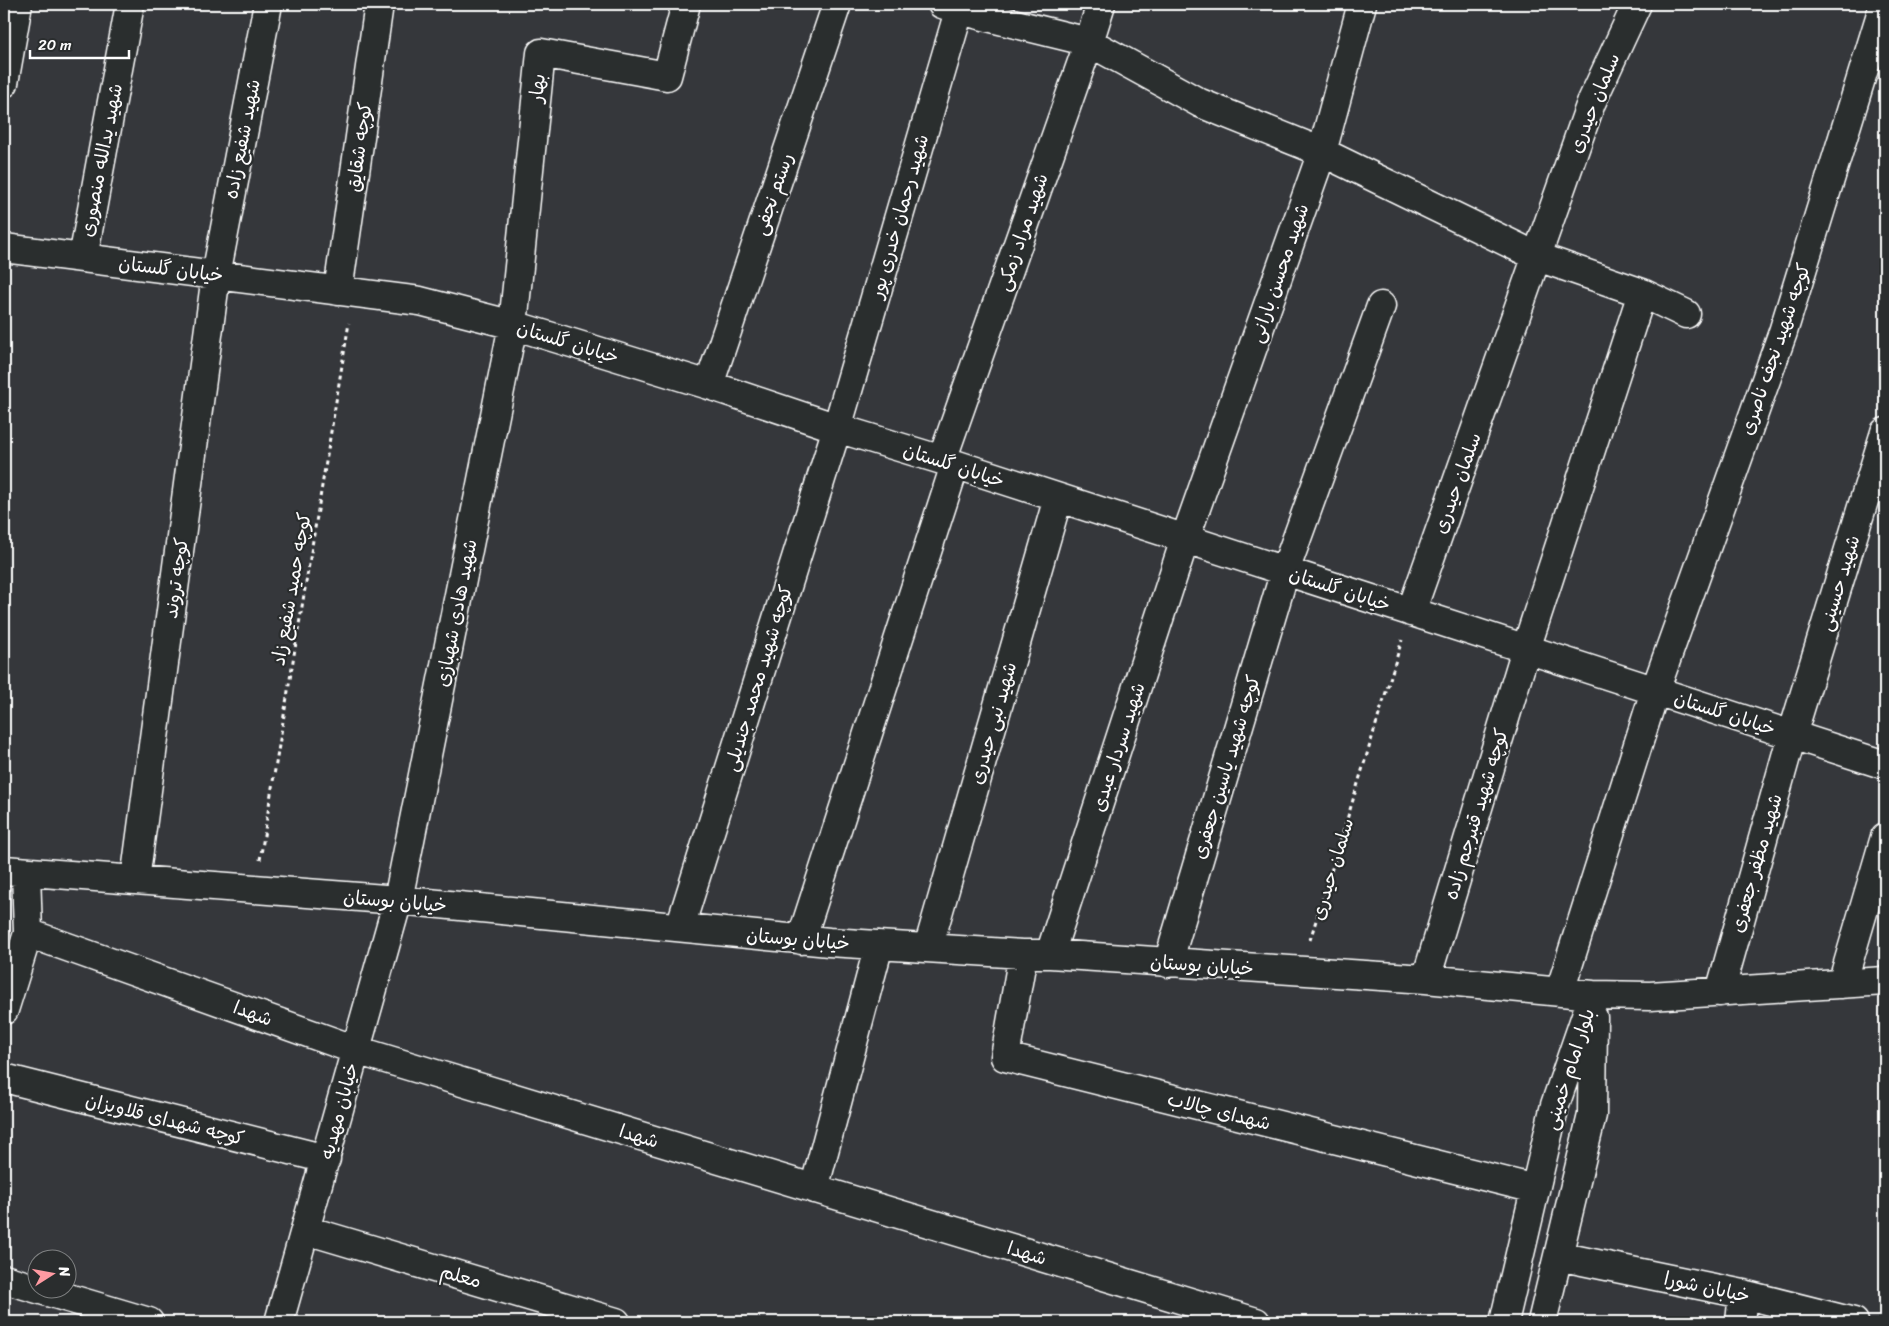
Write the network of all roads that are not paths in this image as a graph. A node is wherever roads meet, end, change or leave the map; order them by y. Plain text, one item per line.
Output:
1 (18, 4) edge
2 (130, 4) edge
3 (268, 4) edge
4 (379, 4) edge
5 (686, 4) edge
6 (837, 4) edge
7 (1101, 4) edge
8 (1362, 4) edge
9 (1637, 4) edge
10 (1884, 4) edge
11 (954, 6) edge
12 (1090, 42) junction
13 (4, 82) edge
14 (1322, 152) junction
15 (4, 248) edge
16 (1538, 257) junction
17 (83, 258) junction
18 (216, 275) junction
19 (346, 292) junction
20 (1642, 293) junction
21 (1381, 306) dead end
22 (1686, 314) dead end
23 (513, 325) junction
24 (709, 385) junction
25 (837, 428) junction
26 (1885, 432) edge
27 (948, 462) junction
28 (1058, 498) junction
29 (1186, 539) junction
30 (1285, 571) junction
31 (1411, 612) junction
32 (1526, 649) junction
33 (1655, 691) junction
34 (1792, 735) junction
35 (1885, 765) edge
36 (1885, 837) edge
37 (15, 871) edge
38 (135, 880) junction
39 (398, 900) junction
40 (680, 927) junction
41 (28, 933) junction
42 (801, 940) junction
43 (879, 945) junction
44 (928, 948) junction
45 (1022, 954) junction
46 (1050, 954) junction
47 (1168, 963) junction
48 (1426, 979) junction
49 (1885, 981) edge
50 (1842, 984) junction
51 (1560, 991) junction
52 (1720, 992) junction
53 (1593, 995) junction
54 (4, 1010) edge
55 (356, 1050) junction
56 (4, 1078) edge
57 (326, 1159) junction
58 (814, 1188) junction
59 (1535, 1189) junction
60 (306, 1230) junction
61 (1558, 1256) junction
62 (4, 1279) edge
63 (1743, 1294) junction
64 (1240, 1320) edge
65 (149, 1322) edge
66 (279, 1322) edge
67 (616, 1322) edge
68 (1504, 1322) edge
69 (1542, 1322) edge
70 (1740, 1322) edge
71 (1854, 1322) edge

1 - 13 street
2 - 17 street, شهید یدالله منصوری
3 - 18 street, شهید شفیع زاده
4 - 19 street, کوچه شقایق
5 - 23 street, بهار
6 - 24 street, رستم نجفی
7 - 12 street, شهید مراد زمکی
8 - 14 street, شهید محسن بارانی
9 - 16 street, سلمان حیدری
10 - 33 street, کوچه شهید نجف ناصری
11 - 12 street
11 - 25 street, شهید رحمان خدری پور
12 - 14 street
12 - 27 street, شهید مراد زمکی
14 - 16 street
14 - 29 street, شهید محسن بارانی
15 - 17 street, خیابان گلستان
16 - 20 street
16 - 31 street, سلمان حیدری
17 - 18 street, خیابان گلستان
18 - 19 street, خیابان گلستان
18 - 38 street, کوچه تروند
19 - 23 street, خیابان گلستان
20 - 22 street
20 - 32 street, کوچه شهید قنبرجم زاده
21 - 30 street, کوچه شهید یاسین جعفری
23 - 24 street, خیابان گلستان
23 - 39 street, شهید هادی شهبازی
24 - 25 street, خیابان گلستان
25 - 27 street, خیابان گلستان
25 - 40 street, کوچه شهید محمد جندیلی
26 - 34 street, شهید حسینی
27 - 28 street, خیابان گلستان
27 - 42 street, شهید مراد زمکی
28 - 29 street, خیابان گلستان
28 - 44 street, شهید نبی حیدری
29 - 30 street, خیابان گلستان
29 - 46 street, شهید سردار عبدی
30 - 31 street, خیابان گلستان
30 - 47 street, کوچه شهید یاسین جعفری
31 - 32 street, خیابان گلستان
32 - 33 street, خیابان گلستان
32 - 48 street, کوچه شهید قنبرجم زاده
33 - 34 street, خیابان گلستان
33 - 51 street, کوچه شهید نجف ناصری
34 - 35 street, خیابان گلستان
34 - 52 street, شهید مظفر جعفری
36 - 50 street
37 - 38 street, خیابان بوستان
37 - 41 street
38 - 39 street, خیابان بوستان
39 - 40 street, خیابان بوستان
39 - 55 street, خیابان مهدیه
40 - 42 street, خیابان بوستان
41 - 54 street
41 - 55 street, شهدا
42 - 43 street, خیابان بوستان
43 - 44 street, خیابان بوستان
43 - 58 street
44 - 45 street, خیابان بوستان
45 - 46 street, خیابان بوستان
45 - 59 street, شهدای چالاب
46 - 47 street, خیابان بوستان
47 - 48 street, خیابان بوستان
48 - 51 street, خیابان بوستان
49 - 50 street, خیابان بوستان
50 - 52 street, خیابان بوستان
51 - 53 street, خیابان بوستان
52 - 53 street, خیابان بوستان
53 - 59 street, بلوار امام خمینی
53 - 61 street, بلوار امام خمینی
55 - 57 street, خیابان مهدیه
55 - 58 street, شهدا
56 - 57 street, کوچه شهدای قلاویزان
57 - 60 street, خیابان مهدیه
58 - 64 street, شهدا
59 - 68 street, بلوار امام خمینی
60 - 66 street, خیابان مهدیه
60 - 67 street, معلم
61 - 63 street, خیابان شورا
61 - 69 street, بلوار امام خمینی
62 - 65 street
63 - 70 street
63 - 71 street, خیابان شورا

